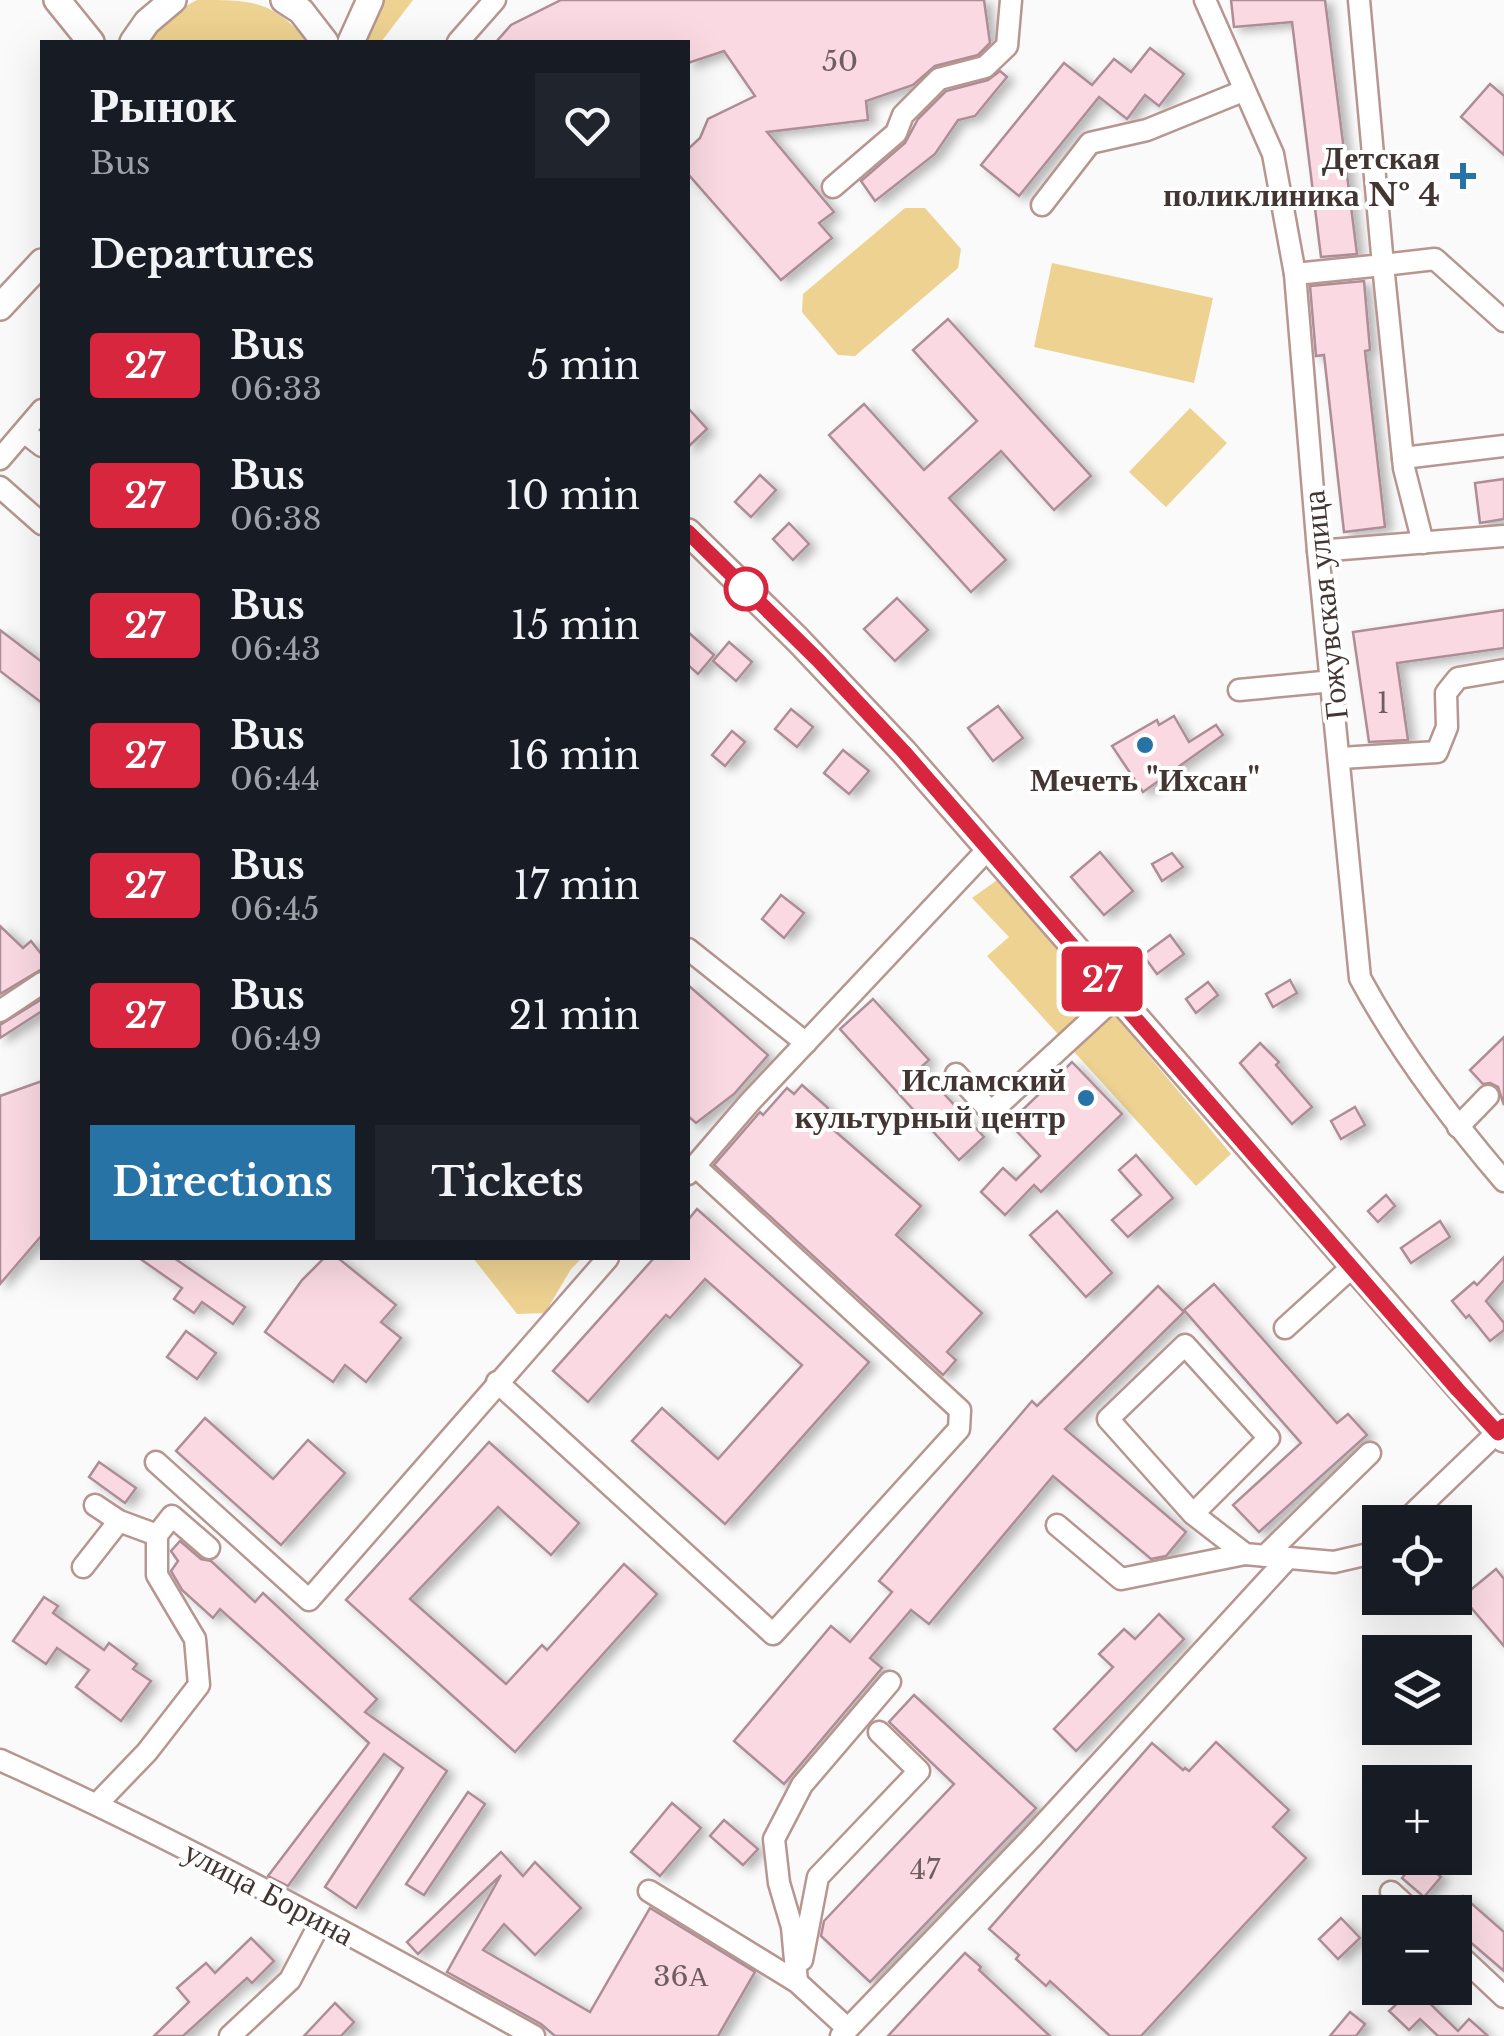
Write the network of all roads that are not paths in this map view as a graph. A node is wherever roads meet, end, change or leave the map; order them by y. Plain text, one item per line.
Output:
1 (58, 0) edge
2 (173, 0) edge
3 (284, 0) edge
4 (370, 0) edge
5 (495, 0) edge
6 (1011, 0) edge
7 (1205, 0) edge
8 (1359, 0) edge
9 (89, 40) edge
10 (134, 40) edge
11 (323, 40) edge
12 (352, 40) edge
13 (460, 40) edge
14 (1243, 92) junction
15 (833, 187) dead end
16 (1042, 205) dead end
17 (40, 264) edge
18 (1384, 265) junction
19 (1296, 274) junction
20 (0, 307) edge
21 (1504, 321) edge
22 (40, 412) edge
23 (24, 432) junction
24 (40, 444) edge
25 (1504, 446) edge
26 (1403, 458) junction
27 (0, 459) edge
28 (0, 487) edge
29 (40, 522) edge
30 (690, 534) edge
31 (1504, 536) edge
32 (1422, 543) junction
33 (1318, 551) junction
34 (1504, 670) edge
35 (1332, 680) junction
36 (1239, 690) dead end
37 (1341, 758) junction
38 (988, 849) junction
39 (690, 950) edge
40 (40, 984) edge
41 (1117, 996) junction
42 (0, 1011) edge
43 (806, 1043) junction
44 (956, 1074) dead end
45 (1488, 1096) dead end
46 (1458, 1127) junction
47 (691, 1171) edge
48 (1504, 1180) edge
49 (606, 1260) edge
50 (1352, 1266) junction
51 (1285, 1328) dead end
52 (497, 1382) junction
53 (1502, 1433) edge
54 (1370, 1453) dead end
55 (156, 1462) dead end
56 (94, 1505) dead end
57 (1423, 1505) edge
58 (1194, 1514) junction
59 (120, 1521) junction
60 (1058, 1525) dead end
61 (157, 1535) junction
62 (209, 1548) dead end
63 (1255, 1555) junction
64 (1362, 1555) edge
65 (1288, 1558) junction
66 (84, 1567) dead end
67 (890, 1682) dead end
68 (879, 1732) dead end
69 (0, 1760) edge
70 (97, 1804) junction
71 (648, 1891) dead end
72 (1392, 1892) dead end
73 (1395, 1895) edge
74 (321, 1921) junction
75 (1472, 1967) edge
76 (798, 1982) junction
77 (1504, 1997) edge
78 (844, 2032) edge
79 (230, 2036) edge
80 (534, 2036) edge

1 - 9 main road
2 - 10 main road
3 - 11 main road
4 - 12 main road
5 - 13 street
6 - 15 street
7 - 14 street, Гожувская улица
8 - 18 street
14 - 16 street
14 - 19 street, Гожувская улица
17 - 20 main road
18 - 19 street
18 - 21 street
18 - 26 street
19 - 33 street, Гожувская улица
22 - 23 street
23 - 24 street
23 - 27 street
25 - 26 street
26 - 32 street
28 - 29 street
30 - 38 main road
31 - 32 street
32 - 33 street
33 - 35 street, Гожувская улица
34 - 37 street
35 - 36 street
35 - 37 street, Гожувская улица
37 - 46 street, Гожувская улица
38 - 41 main road
38 - 43 street
39 - 43 street
40 - 42 street
41 - 44 street
41 - 50 main road
43 - 47 street
45 - 46 street
46 - 48 street, Гожувская улица
47 - 52 street
49 - 52 street
50 - 51 street
50 - 53 main road
52 - 55 street
53 - 57 street
54 - 63 street
56 - 59 street
58 - 58 street
58 - 63 street
59 - 61 street
59 - 66 street
60 - 63 street
61 - 62 street
61 - 70 street
63 - 65 street
64 - 65 street
65 - 78 street
67 - 76 street
68 - 76 street
69 - 70 street, улица Борина
70 - 74 street, улица Борина
71 - 76 street
72 - 73 street
74 - 79 street
74 - 80 street, улица Борина
75 - 77 street
76 - 78 street

